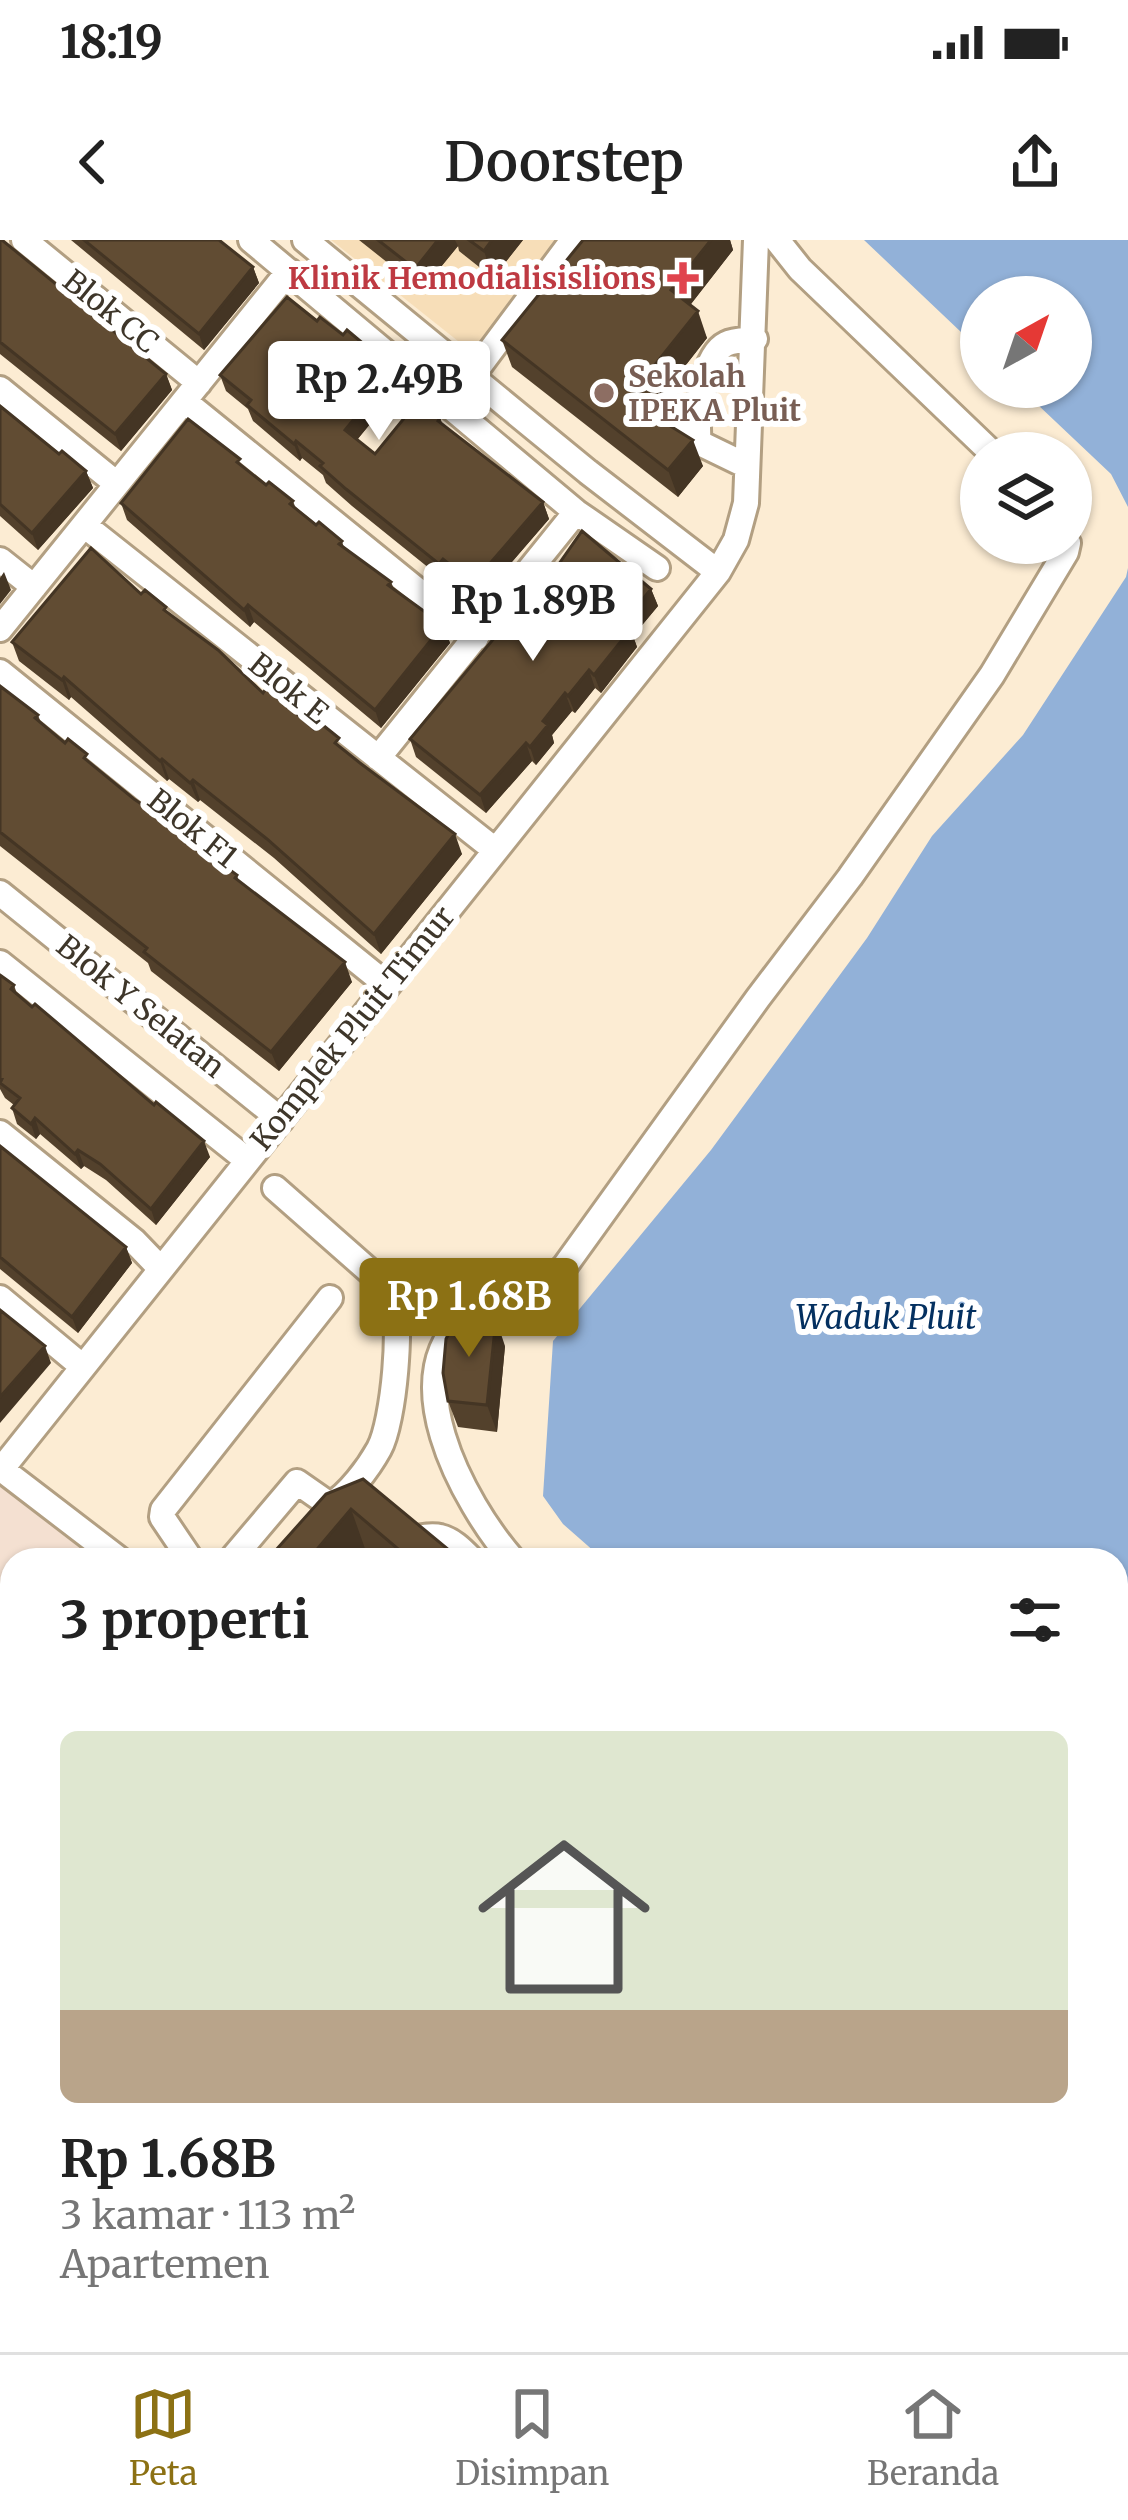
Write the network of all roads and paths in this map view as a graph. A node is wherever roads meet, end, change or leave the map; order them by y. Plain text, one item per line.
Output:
1 (24, 240) edge
2 (250, 240) edge
3 (305, 240) edge
4 (573, 240) edge
5 (756, 240) edge
6 (777, 240) edge
7 (289, 272) junction
8 (755, 339) junction
9 (471, 377) junction
10 (0, 389) edge
11 (191, 392) junction
12 (659, 414) edge
13 (970, 432) edge
14 (699, 442) junction
15 (747, 466) junction
16 (117, 484) junction
17 (576, 512) junction
18 (84, 525) junction
19 (0, 560) edge
20 (1059, 564) edge
21 (657, 568) dead end
22 (713, 580) junction
23 (34, 587) junction
24 (0, 629) edge
25 (476, 638) junction
26 (0, 671) edge
27 (378, 758) junction
28 (495, 850) junction
29 (0, 893) edge
30 (0, 963) edge
31 (387, 985) junction
32 (281, 1120) junction
33 (0, 1133) edge
34 (247, 1160) junction
35 (274, 1188) dead end
36 (160, 1268) junction
37 (0, 1298) edge
38 (330, 1298) dead end
39 (83, 1367) junction
40 (0, 1470) edge
41 (400, 1543) junction
42 (104, 1548) edge
43 (183, 1548) edge
44 (241, 1548) edge
45 (387, 1548) edge
46 (406, 1548) edge
47 (460, 1548) edge
48 (505, 1548) edge

1 - 11 street, Blok CC
2 - 7 street
3 - 9 street
4 - 9 street
5 - 8 street, Komplek Pluit Timur
6 - 13 street
7 - 11 street
7 - 17 street
8 - 14 street
8 - 15 street, Komplek Pluit Timur
9 - 22 street
10 - 16 street
11 - 16 street
11 - 25 street, Blok CC
12 - 14 street
14 - 15 street
15 - 22 street, Komplek Pluit Timur
16 - 18 street
17 - 21 street
17 - 25 street
18 - 23 street
18 - 27 street, Blok E
19 - 23 street
20 - 48 street
22 - 28 street, Komplek Pluit Timur
23 - 24 street
25 - 27 street
26 - 31 street, Blok F1
27 - 28 street, Blok E
28 - 31 street, Komplek Pluit Timur
29 - 32 street, Blok Y Selatan
30 - 34 street
31 - 32 street, Komplek Pluit Timur
32 - 34 street, Komplek Pluit Timur
33 - 36 street
34 - 36 street, Komplek Pluit Timur
35 - 44 street
36 - 39 street, Komplek Pluit Timur
37 - 39 street
38 - 43 street
39 - 40 street, Komplek Pluit Timur
40 - 42 street
41 - 45 street
41 - 46 street
41 - 47 street

